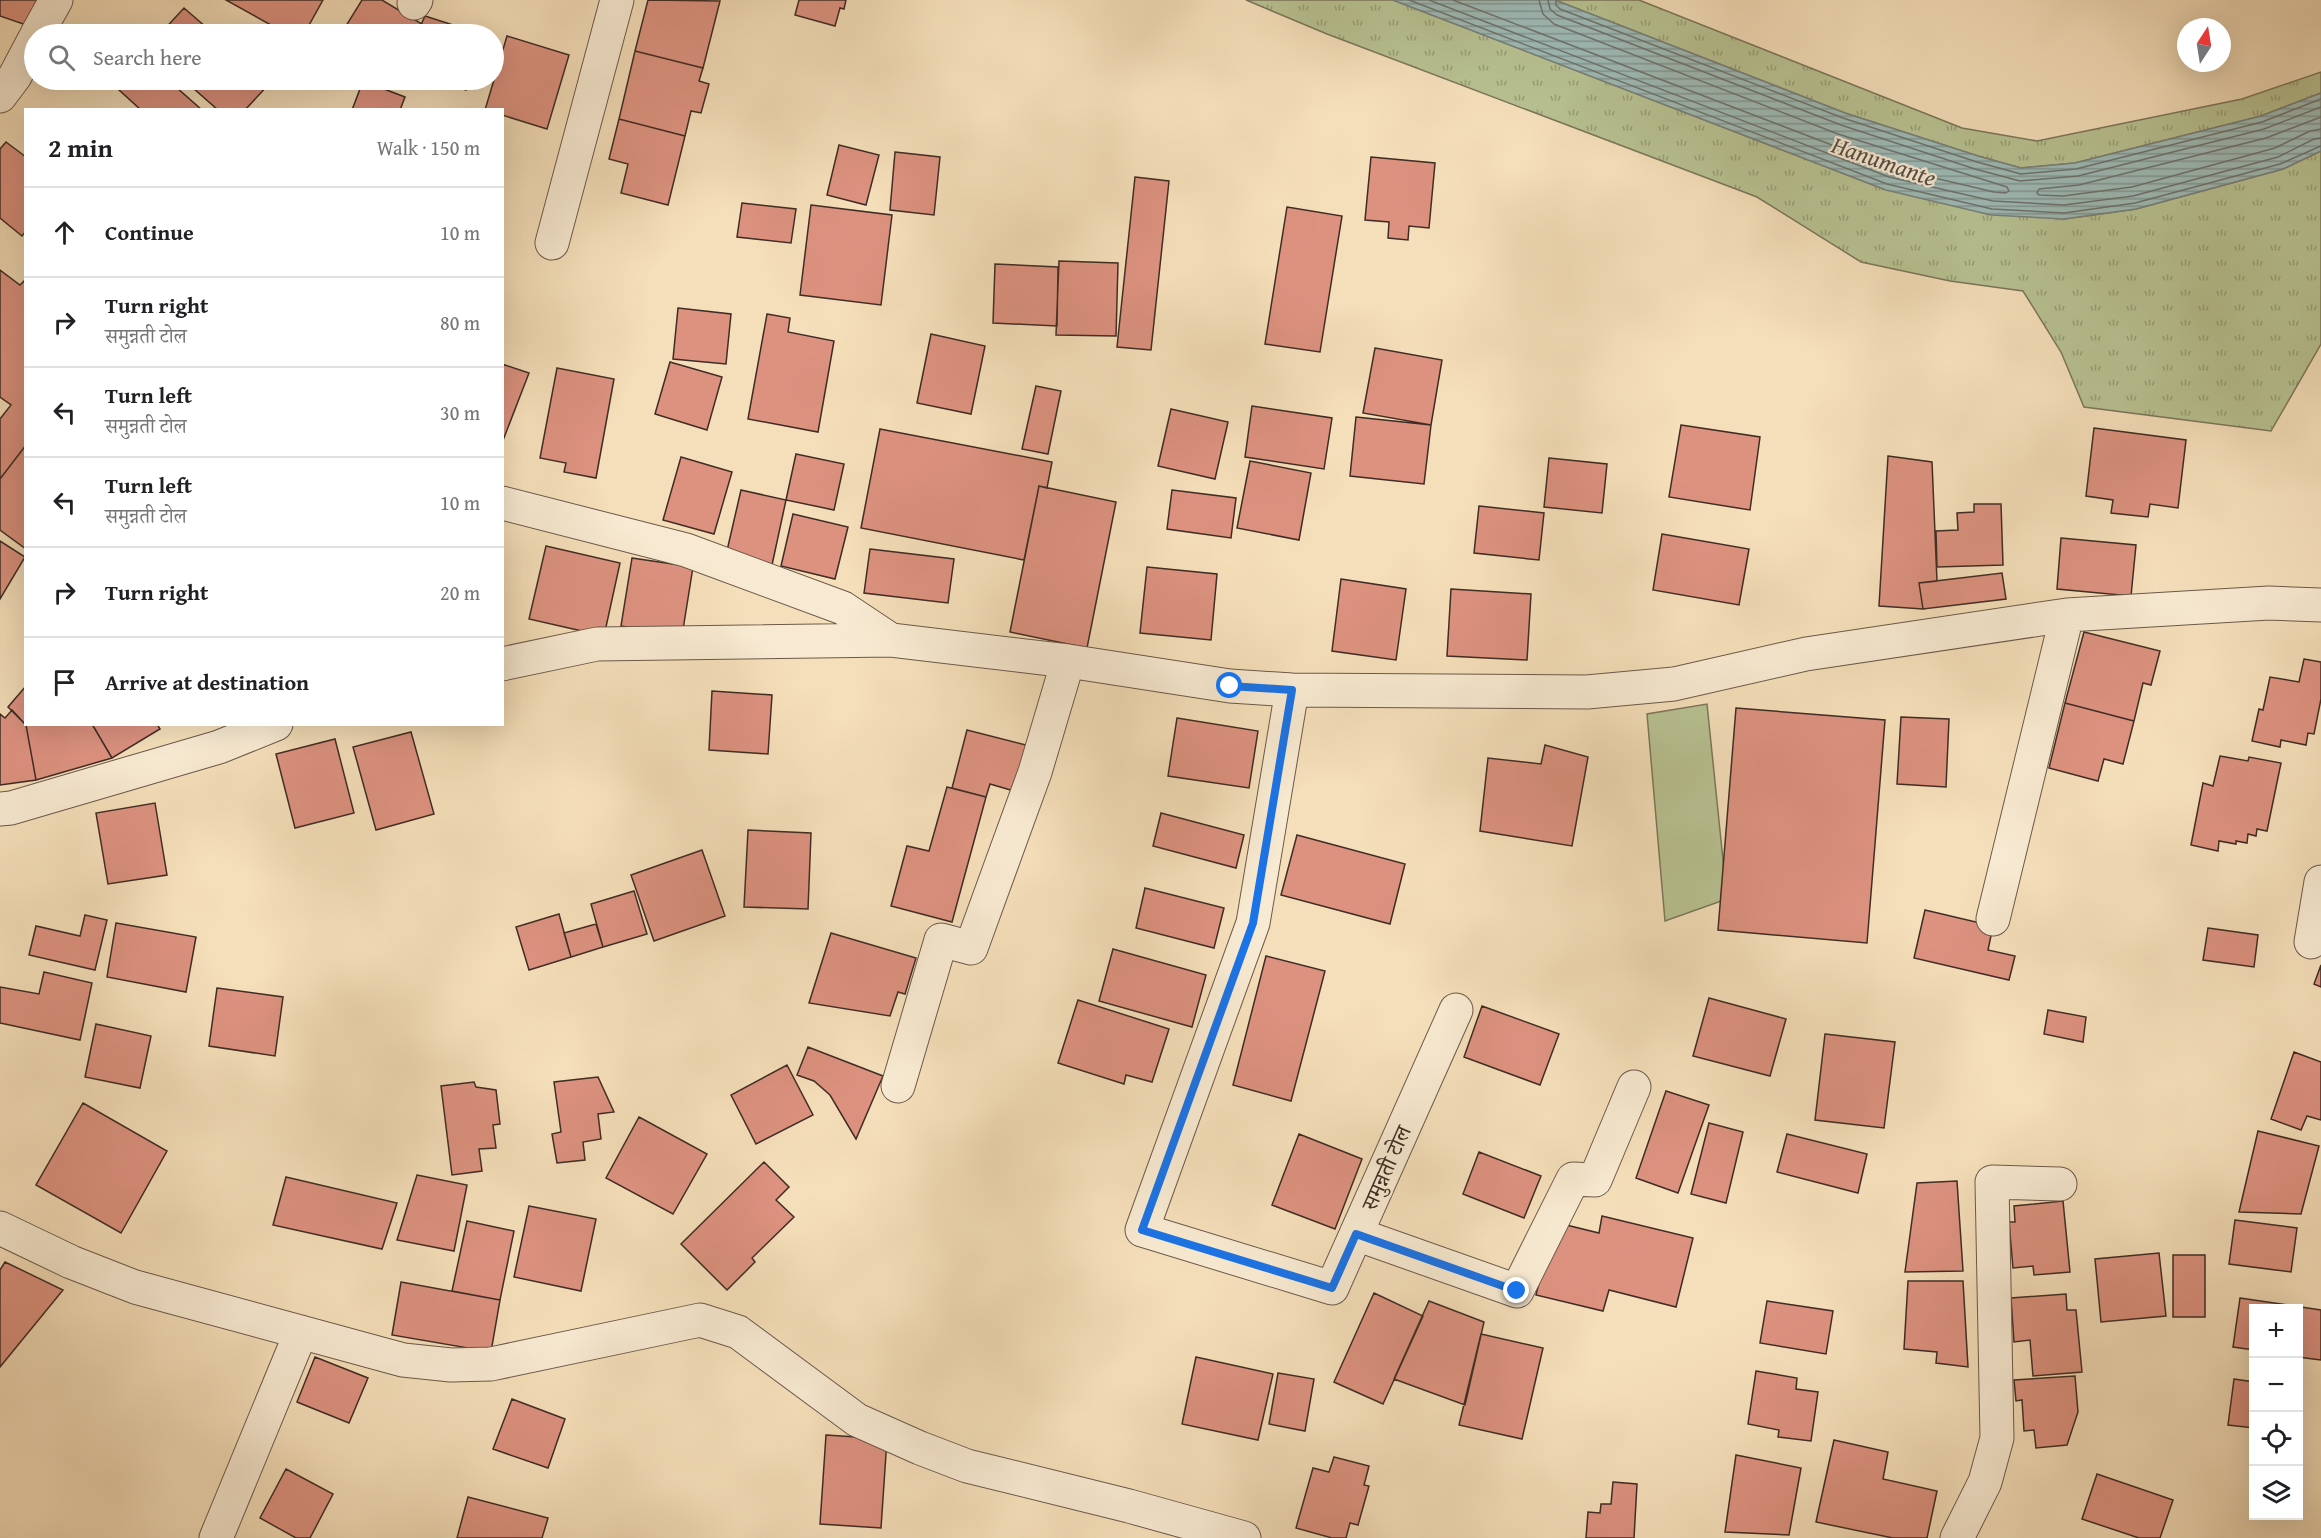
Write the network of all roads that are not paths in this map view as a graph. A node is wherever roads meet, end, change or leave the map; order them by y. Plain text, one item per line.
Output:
1 (56, 0) edge
2 (618, 0) edge
3 (43, 24) edge
4 (24, 54) edge
5 (5, 80) edge
6 (552, 243) dead end
7 (504, 504) edge
8 (2321, 605) edge
9 (2067, 615) junction
10 (891, 640) junction
11 (1068, 661) junction
12 (504, 664) edge
13 (1292, 690) junction
14 (271, 726) edge
15 (0, 809) edge
16 (2321, 882) edge
17 (1993, 918) dead end
18 (2311, 942) dead end
19 (1456, 1010) dead end
20 (898, 1086) dead end
21 (1634, 1087) dead end
22 (2060, 1184) dead end
23 (0, 1227) edge
24 (1356, 1234) junction
25 (301, 1332) junction
26 (216, 1538) edge
27 (1244, 1538) edge
28 (1957, 1538) edge

1 - 3 street
2 - 6 street
4 - 5 street
7 - 10 street
8 - 9 street
9 - 13 street
9 - 17 street
10 - 11 street
10 - 12 street
11 - 13 street
11 - 20 street
13 - 24 street, समुन्नती टोल
14 - 15 street
16 - 18 street
19 - 24 street, समुन्नती टोल
21 - 24 street
22 - 28 street
23 - 25 street
25 - 26 street
25 - 27 street

